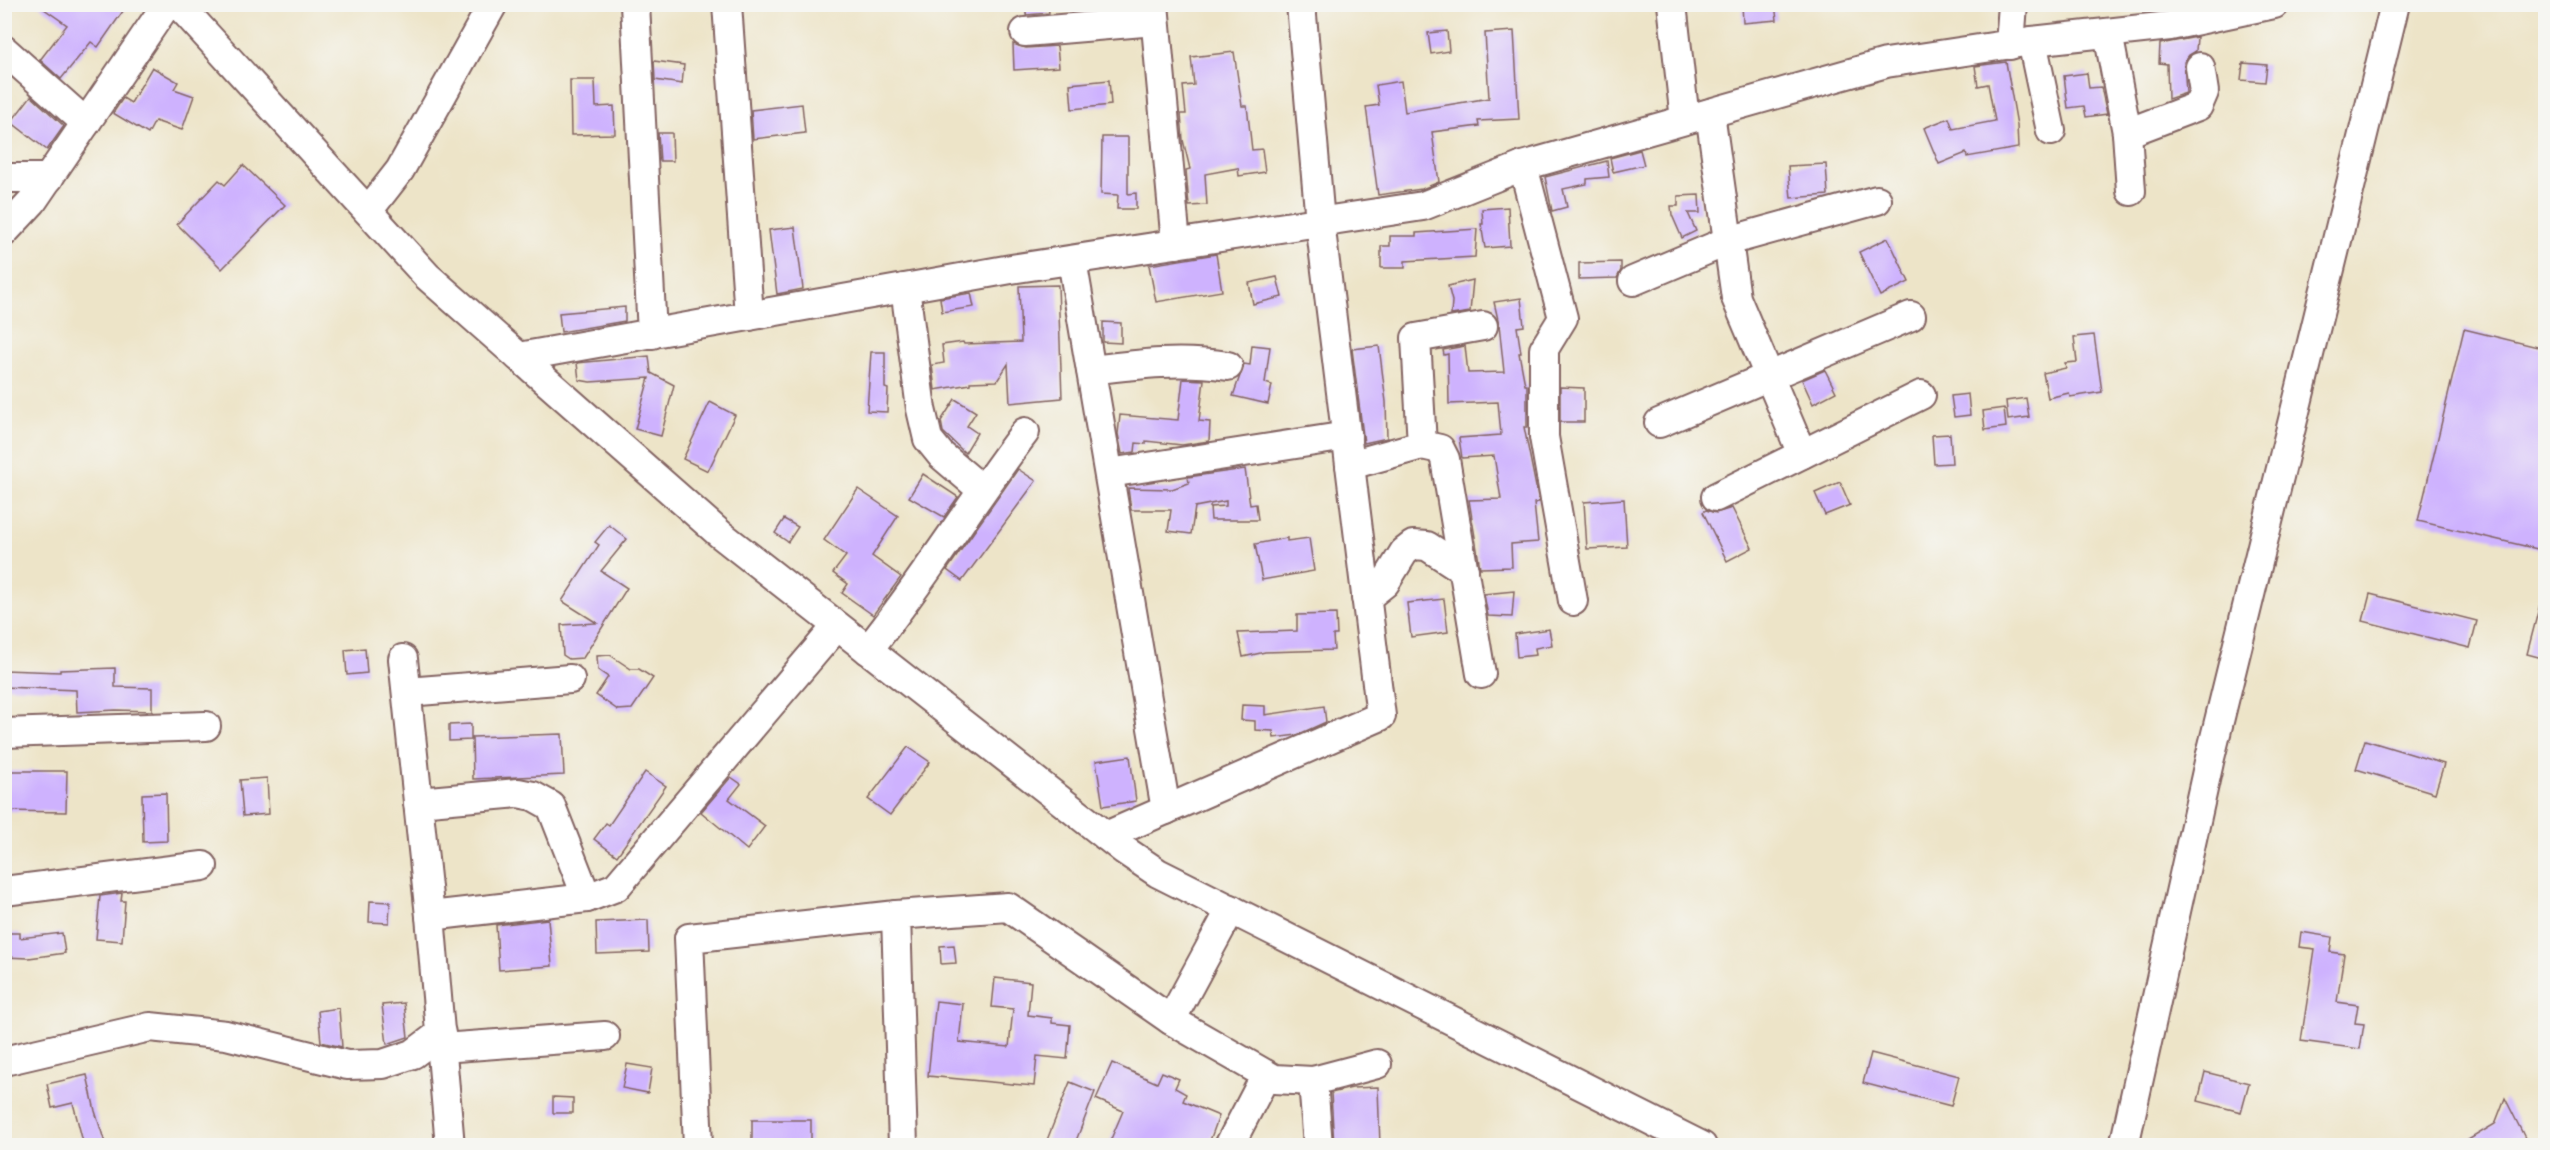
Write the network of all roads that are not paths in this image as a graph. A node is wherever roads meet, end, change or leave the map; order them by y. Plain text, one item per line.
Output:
1 (167, 4) edge
2 (178, 4) edge
3 (493, 4) edge
4 (635, 4) edge
5 (727, 4) edge
6 (1301, 4) edge
7 (1672, 4) edge
8 (2013, 4) edge
9 (2274, 4) edge
10 (2395, 4) edge
11 (1154, 13) edge
12 (1025, 32) dead end
13 (2108, 33) junction
14 (2021, 43) junction
15 (4, 50) edge
16 (2200, 67) dead end
17 (1698, 116) junction
18 (86, 123) junction
19 (2051, 131) dead end
20 (2127, 133) junction
21 (1523, 166) junction
22 (4, 178) edge
23 (49, 178) junction
24 (2131, 191) dead end
25 (1877, 200) dead end
26 (368, 211) junction
27 (1320, 222) junction
28 (4, 232) edge
29 (1728, 242) junction
30 (1176, 244) junction
31 (1072, 260) junction
32 (1633, 280) dead end
33 (905, 288) junction
34 (749, 316) junction
35 (1911, 316) dead end
36 (1484, 326) dead end
37 (652, 334) junction
38 (519, 357) junction
39 (1228, 366) dead end
40 (1091, 370) junction
41 (1768, 375) junction
42 (1921, 395) dead end
43 (1659, 423) dead end
44 (1025, 432) dead end
45 (1347, 436) junction
46 (1422, 445) junction
47 (1802, 454) junction
48 (1350, 465) junction
49 (1109, 473) junction
50 (981, 489) junction
51 (1716, 497) dead end
52 (1464, 570) junction
53 (1366, 598) junction
54 (1573, 602) dead end
55 (837, 626) junction
56 (868, 650) junction
57 (403, 659) dead end
58 (1481, 674) dead end
59 (570, 679) dead end
60 (407, 692) junction
61 (206, 726) dead end
62 (4, 733) edge
63 (418, 802) junction
64 (1166, 810) junction
65 (1106, 836) junction
66 (203, 866) dead end
67 (4, 891) edge
68 (587, 898) junction
69 (1231, 909) junction
70 (896, 915) junction
71 (430, 916) junction
72 (1171, 1020) junction
73 (604, 1036) dead end
74 (441, 1041) junction
75 (4, 1061) edge
76 (1377, 1064) dead end
77 (1266, 1075) junction
78 (1313, 1081) junction
79 (450, 1146) edge
80 (698, 1146) edge
81 (903, 1146) edge
82 (1229, 1146) edge
83 (1318, 1146) edge
84 (1702, 1146) edge
85 (2124, 1146) edge

1 - 18 street
2 - 26 street
3 - 26 street
4 - 37 street
5 - 34 street
6 - 27 street
7 - 17 street
8 - 14 street
9 - 13 street
10 - 85 street
11 - 12 street
11 - 30 street
13 - 14 street
13 - 20 street
14 - 17 street
14 - 19 street
15 - 18 street
16 - 20 street
17 - 21 street
17 - 29 street
18 - 23 street
20 - 24 street
21 - 27 street
21 - 54 street
22 - 23 street
23 - 28 street
25 - 29 street
26 - 38 street
27 - 30 street
27 - 45 street
29 - 32 street
29 - 41 street
30 - 31 street
31 - 33 street
31 - 40 street
33 - 34 street
33 - 50 street
34 - 37 street
35 - 41 street
36 - 46 street
37 - 38 street
38 - 55 street
39 - 40 street
40 - 49 street
41 - 43 street
41 - 47 street
42 - 47 street
44 - 50 street
45 - 48 street
45 - 49 street
46 - 48 street
46 - 52 street
47 - 51 street
48 - 53 street
49 - 64 street
50 - 56 street
52 - 53 street
52 - 58 street
53 - 64 street
55 - 56 street
55 - 68 street
56 - 65 street
57 - 60 street
59 - 60 street
60 - 63 street
61 - 62 street
63 - 68 street
63 - 71 street
64 - 65 street
65 - 69 street
66 - 67 street
68 - 71 street
69 - 72 street
69 - 84 street
70 - 72 street
70 - 80 street
70 - 81 street
71 - 74 street
72 - 77 street
73 - 74 street
74 - 75 street
74 - 79 street
76 - 78 street
77 - 78 street
77 - 82 street
78 - 83 street

